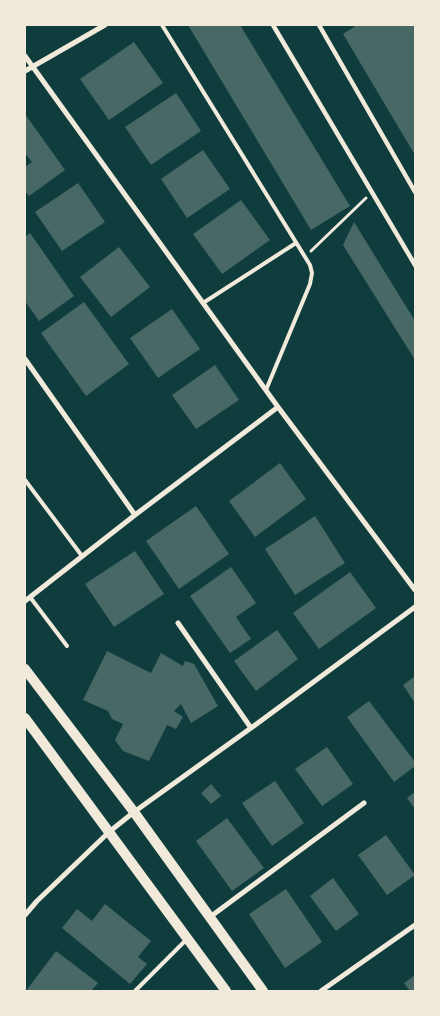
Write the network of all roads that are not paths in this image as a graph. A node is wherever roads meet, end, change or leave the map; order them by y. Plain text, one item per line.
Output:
1 (105, 25) edge
2 (162, 25) edge
3 (273, 25) edge
4 (319, 25) edge
5 (25, 56) edge
6 (32, 66) junction
7 (25, 71) edge
8 (415, 192) edge
9 (296, 243) junction
10 (415, 265) edge
11 (203, 303) junction
12 (25, 359) edge
13 (266, 390) junction
14 (278, 407) junction
15 (25, 480) edge
16 (135, 515) junction
17 (82, 556) junction
18 (415, 590) edge
19 (30, 596) junction
20 (25, 601) edge
21 (415, 607) edge
22 (178, 624) dead end
23 (67, 646) dead end
24 (25, 670) edge
25 (25, 718) edge
26 (251, 728) junction
27 (364, 803) dead end
28 (134, 812) junction
29 (109, 832) junction
30 (25, 915) edge
31 (210, 916) junction
32 (415, 925) edge
33 (188, 938) junction
34 (135, 991) edge
35 (226, 991) edge
36 (263, 991) edge
37 (321, 991) edge

1 - 6 street
2 - 9 lane
3 - 10 street
4 - 8 street
5 - 6 street
6 - 7 street
6 - 11 street
9 - 11 lane
9 - 13 lane
11 - 13 street
12 - 16 street
13 - 14 street
14 - 16 street
14 - 18 street
15 - 17 lane
16 - 17 street
17 - 19 street
19 - 20 street
19 - 23 lane
21 - 26 street
22 - 26 street
24 - 28 main road
25 - 29 main road
26 - 28 street
27 - 31 street
28 - 29 street
28 - 31 main road
29 - 30 street
29 - 33 main road
31 - 36 main road
32 - 37 street
33 - 34 lane
33 - 35 main road

